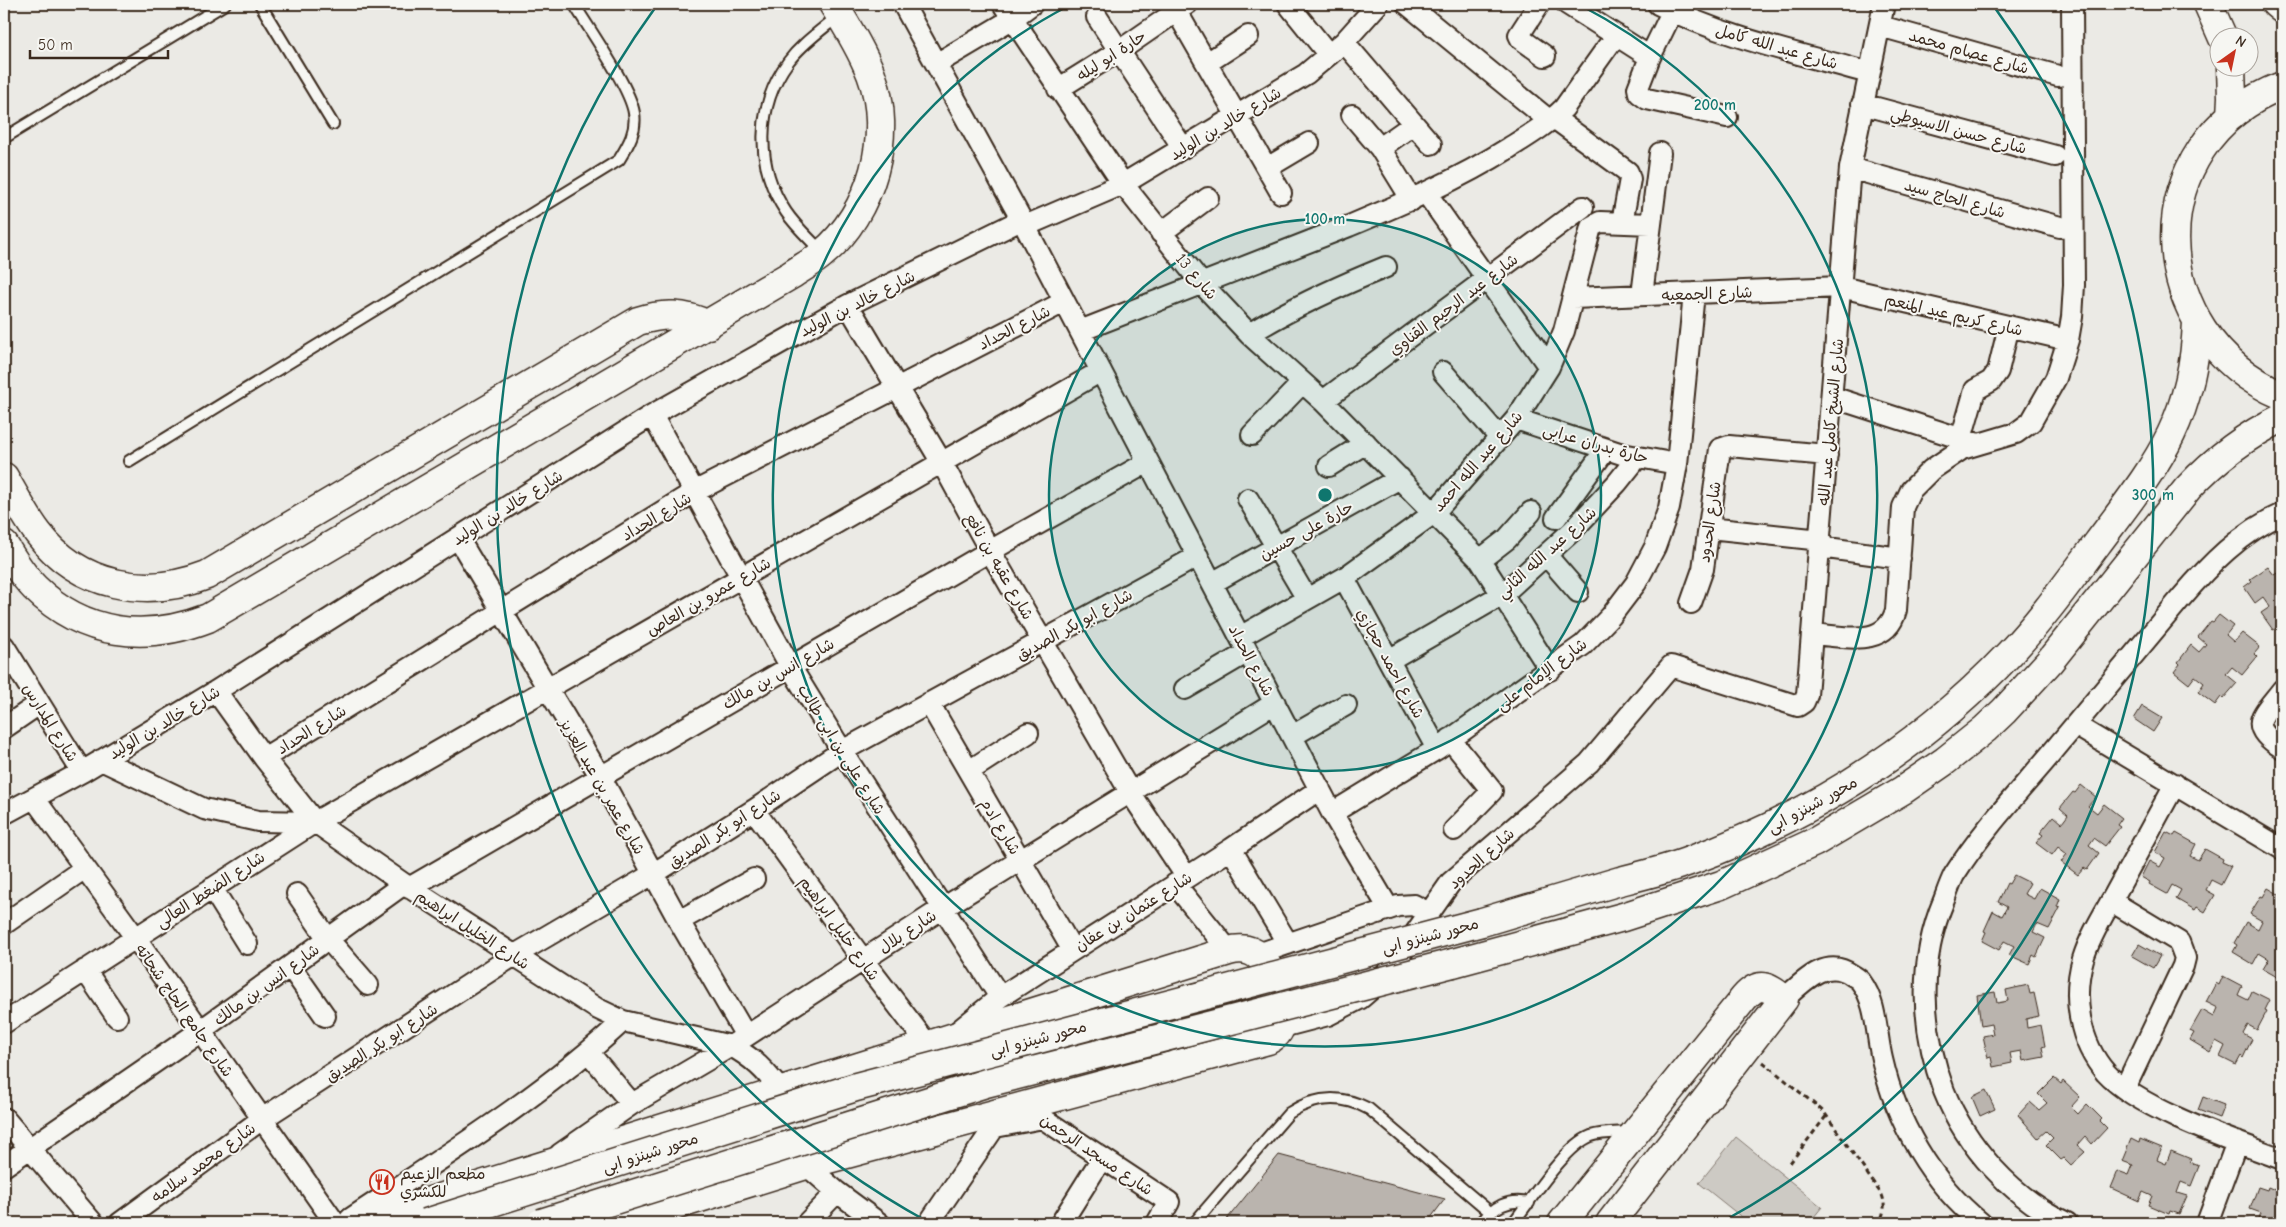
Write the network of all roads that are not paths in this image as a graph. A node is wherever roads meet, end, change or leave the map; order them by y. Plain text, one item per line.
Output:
1 (225, 4) edge
2 (260, 4) edge
3 (574, 4) edge
4 (903, 4) edge
5 (1032, 4) edge
6 (1288, 4) edge
7 (1378, 4) edge
8 (1407, 4) edge
9 (1539, 4) edge
10 (1567, 4) edge
11 (1884, 4) edge
12 (2072, 4) edge
13 (2208, 4) edge
14 (2276, 4) edge
15 (1668, 6) edge
16 (1182, 8) edge
17 (836, 9) edge
18 (2282, 9) edge
19 (1008, 11) edge
20 (1097, 17) dead end
21 (1880, 26) junction
22 (2219, 28) edge
23 (1616, 35) junction
24 (1248, 36) dead end
25 (1337, 49) junction
26 (1119, 51) junction
27 (1545, 56) dead end
28 (1650, 57) junction
29 (1207, 63) junction
30 (936, 64) junction
31 (1869, 73) junction
32 (2058, 76) dead end
33 (2231, 78) edge
34 (2282, 86) edge
35 (1058, 89) junction
36 (1862, 104) junction
37 (1352, 115) dead end
38 (1237, 116) junction
39 (2231, 116) junction
40 (1728, 117) dead end
41 (1552, 119) junction
42 (332, 124) dead end
43 (1414, 124) junction
44 (4, 138) edge
45 (1309, 143) dead end
46 (1431, 144) dead end
47 (1183, 148) junction
48 (1380, 148) junction
49 (1660, 152) dead end
50 (2056, 156) dead end
51 (1267, 168) junction
52 (1850, 168) junction
53 (1123, 184) junction
54 (1281, 193) dead end
55 (1419, 197) junction
56 (1208, 198) dead end
57 (1583, 207) dead end
58 (1023, 223) junction
59 (1622, 223) junction
60 (1651, 224) junction
61 (2060, 227) dead end
62 (1161, 233) junction
63 (823, 253) junction
64 (1386, 267) dead end
65 (1487, 279) junction
66 (1202, 284) junction
67 (1841, 287) junction
68 (1694, 293) junction
69 (1642, 295) junction
70 (1573, 298) junction
71 (1064, 302) junction
72 (848, 305) junction
73 (2197, 322) junction
74 (708, 324) junction
75 (2009, 326) junction
76 (1080, 331) junction
77 (1249, 334) junction
78 (2068, 340) junction
79 (1550, 367) junction
80 (1101, 371) junction
81 (1443, 372) dead end
82 (1302, 383) junction
83 (898, 387) junction
84 (2282, 395) edge
85 (1832, 397) junction
86 (1324, 401) junction
87 (652, 415) junction
88 (2282, 418) edge
89 (1516, 419) junction
90 (1252, 435) dead end
91 (1500, 438) junction
92 (1969, 441) junction
93 (1366, 443) junction
94 (1606, 449) junction
95 (1827, 455) junction
96 (1637, 458) junction
97 (129, 461) dead end
98 (1148, 462) junction
99 (942, 463) junction
100 (1677, 464) junction
101 (1329, 466) dead end
102 (4, 478) edge
103 (1400, 478) junction
104 (694, 492) junction
105 (1248, 499) dead end
106 (1531, 512) dead end
107 (1434, 513) junction
108 (2282, 514) edge
109 (1556, 518) dead end
110 (1709, 528) junction
111 (458, 538) junction
112 (1820, 544) junction
113 (4, 545) edge
114 (1276, 546) junction
115 (990, 550) junction
116 (1546, 555) junction
117 (1198, 556) junction
118 (1900, 558) junction
119 (1480, 560) junction
120 (741, 577) junction
121 (1344, 578) junction
122 (1212, 583) junction
123 (1578, 592) dead end
124 (1503, 594) junction
125 (1307, 600) junction
126 (1691, 603) dead end
127 (501, 610) junction
128 (1812, 634) junction
129 (1043, 641) junction
130 (1244, 644) junction
131 (4, 646) edge
132 (1389, 660) junction
133 (790, 666) junction
134 (1671, 666) joint
135 (1550, 670) junction
136 (547, 688) junction
137 (216, 690) junction
138 (1185, 690) dead end
139 (2282, 690) edge
140 (929, 703) junction
141 (1275, 703) junction
142 (40, 704) junction
143 (1346, 705) dead end
144 (2075, 725) junction
145 (4, 728) edge
146 (1028, 733) dead end
147 (1292, 736) junction
148 (1444, 744) junction
149 (2282, 748) edge
150 (842, 751) junction
151 (264, 758) junction
152 (102, 760) junction
153 (969, 771) junction
154 (82, 772) junction
155 (600, 776) junction
156 (2175, 784) junction
157 (1320, 789) junction
158 (1130, 792) junction
159 (34, 798) junction
160 (754, 810) junction
161 (1332, 813) junction
162 (4, 814) edge
163 (316, 822) junction
164 (1454, 830) dead end
165 (1231, 849) junction
166 (2282, 849) edge
167 (1021, 860) junction
168 (85, 868) junction
169 (653, 874) junction
170 (754, 879) dead end
171 (1181, 880) junction
172 (406, 886) junction
173 (212, 888) junction
174 (297, 894) dead end
175 (2112, 901) junction
176 (943, 908) junction
177 (1389, 909) junction
178 (1428, 913) junction
179 (679, 921) junction
180 (4, 924) edge
181 (135, 937) junction
182 (328, 939) junction
183 (247, 944) dead end
184 (1288, 944) junction
185 (1072, 949) junction
186 (1229, 951) junction
187 (1258, 954) junction
188 (513, 956) junction
189 (863, 960) junction
190 (290, 966) junction
191 (85, 970) junction
192 (368, 985) dead end
193 (1000, 997) junction
194 (1784, 999) junction
195 (325, 1016) dead end
196 (117, 1017) dead end
197 (623, 1021) junction
198 (4, 1023) edge
199 (1282, 1027) junction
200 (200, 1031) junction
201 (738, 1041) junction
202 (939, 1042) junction
203 (589, 1053) junction
204 (2125, 1088) junction
205 (780, 1091) junction
206 (632, 1104) junction
207 (1017, 1115) junction
208 (4, 1118) edge
209 (262, 1119) junction
210 (1636, 1132) junction
211 (2237, 1142) junction
212 (28, 1149) junction
213 (1102, 1158) junction
214 (2282, 1159) edge
215 (544, 1165) junction
216 (806, 1165) junction
217 (4, 1166) edge
218 (837, 1192) junction
219 (1529, 1203) junction
220 (1490, 1212) junction
221 (665, 1215) edge
222 (93, 1223) edge
223 (120, 1223) edge
224 (334, 1223) edge
225 (344, 1223) edge
226 (360, 1223) edge
227 (426, 1223) edge
228 (541, 1223) edge
229 (619, 1223) edge
230 (807, 1223) edge
231 (879, 1223) edge
232 (929, 1223) edge
233 (1061, 1223) edge
234 (1157, 1223) edge
235 (1194, 1223) edge
236 (1481, 1223) edge
237 (1513, 1223) edge
238 (1562, 1223) edge
239 (1610, 1223) edge
240 (1981, 1223) edge
241 (2067, 1223) edge
242 (2206, 1223) edge

1 - 44 lane
2 - 42 lane
3 - 97 lane
4 - 30 street, شارع الحداد
5 - 19 street
6 - 25 street
7 - 25 street, شارع خالد بن الوليد
8 - 41 street
9 - 27 street
10 - 23 street
11 - 21 street, شارع الشيخ كامل عبد الله
12 - 78 street
13 - 22 main road
14 - 18 main road
15 - 28 street
15 - 31 street, شارع عبد الله كامل
16 - 26 street, حارة ابو ليله
16 - 29 street
17 - 63 main road
17 - 63 lane
19 - 30 street
19 - 35 street, شارع 13
20 - 26 street
21 - 31 street, شارع الشيخ كامل عبد الله
21 - 32 street, شارع عصام محمد
23 - 28 street
23 - 41 street
24 - 29 street
25 - 38 street, شارع خالد بن الوليد
25 - 43 street
26 - 35 street, حارة ابو ليله
26 - 47 street
28 - 40 street
29 - 38 street
30 - 58 street, شارع الحداد
31 - 36 street, شارع الشيخ كامل عبد الله
33 - 39 main road
34 - 39 main road
35 - 53 street, شارع 13
36 - 50 street, شارع حسن الاسيوطي
36 - 52 street, شارع الشيخ كامل عبد الله
37 - 48 street
38 - 47 street, شارع خالد بن الوليد
38 - 51 street
39 - 73 main road
41 - 55 street
41 - 59 street
43 - 46 street
43 - 48 street
45 - 51 street
47 - 53 street, شارع خالد بن الوليد
48 - 55 street
49 - 60 street
51 - 54 street
52 - 61 street, شارع الحاج سيد
52 - 67 street, شارع الشيخ كامل عبد الله
53 - 58 street, شارع خالد بن الوليد
53 - 62 street, شارع 13
55 - 65 street
55 - 66 street
56 - 62 street
57 - 65 street, شارع عبد الرحيم القناوي
58 - 71 street, شارع الحداد
58 - 72 street, شارع خالد بن الوليد
59 - 60 street, شارع عبد الله احمد
59 - 70 street, شارع عبد الله احمد
60 - 69 street
62 - 66 street, شارع 13
63 - 74 main road
64 - 77 street
65 - 79 street
65 - 86 street, شارع عبد الرحيم القناوي
66 - 76 street
66 - 77 street, شارع 13
67 - 68 street, شارع الجمعيه
67 - 75 street, شارع كريم عبد المنعم
67 - 85 street, شارع الشيخ كامل عبد الله
68 - 69 street, شارع الجمعيه
68 - 100 street, شارع الإمام على
69 - 70 street, شارع الجمعيه
70 - 79 street, شارع عبد الله احمد
71 - 76 street, شارع الحداد
71 - 83 street, شارع الحداد
72 - 83 street, شارع عقبه بن نافع
72 - 87 street, شارع خالد بن الوليد
73 - 84 main road
73 - 227 main road, محور شينزو ابى, bridge
74 - 102 main road
74 - 113 main road
75 - 78 street, شارع كريم عبد المنعم
75 - 92 street
76 - 80 street, شارع الحداد
77 - 82 street, شارع 13
78 - 92 street
79 - 89 street, شارع عبد الله احمد
80 - 98 street, شارع الحداد
80 - 99 street, شارع عمرو بن العاص
81 - 91 street
82 - 86 street, شارع 13
82 - 90 street
83 - 99 street, شارع عقبه بن نافع
83 - 104 street, شارع الحداد
85 - 92 street
85 - 95 street, شارع الشيخ كامل عبد الله
86 - 93 street, شارع 13
87 - 104 street, شارع على بن ابى طالب
87 - 111 street, شارع خالد بن الوليد
88 - 228 main road, محور شينزو ابى, bridge
89 - 91 street, شارع عبد الله احمد
89 - 94 street, حارة بدران عرابى
91 - 107 street, شارع عبد الله احمد
92 - 118 street
93 - 101 street
93 - 103 street, شارع 13
94 - 96 street, حارة بدران عرابى
94 - 109 street
95 - 110 street, شارع الحدود
95 - 112 street, شارع الشيخ كامل عبد الله
96 - 100 street, حارة بدران عرابى
96 - 116 street, شارع عبد الله الثاني
98 - 115 street, شارع انس بن مالك
98 - 117 street, شارع الحداد
99 - 115 street, شارع عقبه بن نافع
99 - 120 street, شارع عمرو بن العاص
100 - 135 street, شارع الإمام على
103 - 107 street, شارع 13
103 - 114 street, حارة على حسين
104 - 120 street, شارع على بن ابى طالب
104 - 127 street, شارع الحداد
105 - 114 street
106 - 119 street
107 - 119 street, شارع 13
107 - 121 street, شارع عبد الله احمد
108 - 144 street
110 - 112 street
110 - 126 street, شارع الحدود
111 - 127 street, شارع عمر بن عبد العزيز
111 - 137 street, شارع خالد بن الوليد
112 - 118 street
112 - 128 street, شارع الشيخ كامل عبد الله
114 - 122 street, حارة على حسين
114 - 125 street
115 - 129 street, شارع عقبه بن نافع
115 - 133 street, شارع انس بن مالك
116 - 123 street
116 - 124 street, شارع عبد الله الثاني
117 - 122 street, شارع الحداد
117 - 129 street, شارع ابو بكر الصديق
118 - 128 street
119 - 124 street, شارع 13
120 - 133 street, شارع على بن ابى طالب
120 - 136 street, شارع عمرو بن العاص
121 - 125 street, شارع عبد الله احمد
121 - 132 street, شارع احمد حجازي
122 - 130 street, شارع الحداد
124 - 132 street, شارع عبد الله الثاني
124 - 135 street, شارع 13
125 - 130 street, شارع عبد الله احمد
127 - 136 street, شارع عمر بن عبد العزيز
127 - 151 street, شارع الحداد
128 - 134 street, شارع الشيخ كامل عبد الله
129 - 140 street, شارع ابو بكر الصديق
129 - 158 street, شارع عقبه بن نافع
130 - 138 street, شارع عبد الله احمد
130 - 141 street, شارع الحداد
131 - 142 street, شارع المدارس
132 - 148 street, شارع احمد حجازي
133 - 150 street, شارع على بن ابى طالب
133 - 155 street, شارع انس بن مالك
134 - 178 street, شارع الحدود
135 - 148 street, شارع الإمام على
136 - 155 street, شارع عمر بن عبد العزيز
136 - 163 street, شارع عمرو بن العاص
137 - 151 street, شارع الخليل ابراهيم
137 - 152 street, شارع خالد بن الوليد
139 - 149 street
140 - 150 street, شارع ابو بكر الصديق
140 - 153 street, شارع ادم
141 - 147 street, شارع الحداد
141 - 158 street, شارع بلال
142 - 145 street
142 - 154 street, شارع المدارس
143 - 147 street
144 - 156 street
144 - 241 street
146 - 153 street
147 - 157 street, شارع الحداد
148 - 161 street, شارع الإمام على
148 - 164 street, شارع احمد حجازي
150 - 160 street, شارع ابو بكر الصديق
150 - 176 street, شارع على بن ابى طالب
151 - 163 street, شارع الخليل ابراهيم
152 - 154 street, شارع خالد بن الوليد
152 - 163 street
153 - 167 street, شارع ادم
154 - 159 street, شارع خالد بن الوليد
155 - 169 street, شارع عمر بن عبد العزيز
155 - 172 street, شارع انس بن مالك
156 - 166 street
156 - 175 street
157 - 161 street, شارع الحداد
157 - 165 street, شارع عثمان بن عفان
158 - 167 street, شارع بلال
158 - 171 street, شارع عقبه بن نافع
159 - 162 street, شارع خالد بن الوليد
159 - 168 street, شارع جامع الحاج شحاته
160 - 169 street, شارع ابو بكر الصديق
160 - 189 street, شارع خليل ابراهيم
161 - 177 street, شارع الحداد
163 - 172 street, شارع الخليل ابراهيم
163 - 173 street, شارع الضغط العالى
165 - 171 street, شارع عثمان بن عفان
165 - 184 street
167 - 176 street, شارع بلال
167 - 185 street, شارع ادم
168 - 180 street
168 - 181 street, شارع جامع الحاج شحاته
169 - 179 street, شارع عمر بن عبد العزيز
169 - 188 street, شارع ابو بكر الصديق
170 - 179 street
171 - 185 street, شارع عثمان بن عفان
171 - 186 street, شارع عقبه بن نافع
172 - 182 street, شارع انس بن مالك
172 - 188 street, شارع الخليل ابراهيم
173 - 181 street, شارع الضغط العالى
173 - 183 street
174 - 182 street
175 - 204 street
175 - 204 street
176 - 189 street, شارع بلال
176 - 193 street, شارع على بن ابى طالب
177 - 178 street
177 - 184 street
178 - 199 street, شارع الحدود
179 - 201 street, شارع عمر بن عبد العزيز
181 - 191 street, شارع الضغط العالى
181 - 200 street, شارع جامع الحاج شحاته
182 - 190 street, شارع انس بن مالك
182 - 192 street
184 - 187 street
185 - 193 street, شارع عثمان بن عفان
186 - 187 main road
186 - 202 main road
187 - 199 main road
188 - 197 street, شارع الخليل ابراهيم
188 - 209 street, شارع ابو بكر الصديق
189 - 201 street, شارع بلال
189 - 202 street, شارع خليل ابراهيم
190 - 195 street
190 - 200 street, شارع انس بن مالك
191 - 196 street
191 - 198 street, شارع الضغط العالى
193 - 202 street, شارع عثمان بن عفان
194 - 210 main road
194 - 239 main road
194 - 240 street
197 - 201 street, شارع الخليل ابراهيم
197 - 203 street
199 - 207 main road
200 - 209 street, شارع جامع الحاج شحاته
200 - 212 street, شارع انس بن مالك
201 - 205 street, شارع الخليل ابراهيم
201 - 206 street, شارع بلال
202 - 205 main road
203 - 206 street
203 - 225 street
204 - 211 street
205 - 215 main road
206 - 215 street, شارع بلال
207 - 213 street, شارع مسجد الرحمن
207 - 216 main road
207 - 232 street
208 - 212 street
209 - 223 street, شارع محمد سلامه
209 - 224 street, شارع جامع الحاج شحاته
210 - 219 lane
210 - 238 main road
211 - 214 street
211 - 242 street
212 - 217 street, شارع انس بن مالك
212 - 222 street
213 - 233 street
213 - 234 street, شارع مسجد الرحمن
215 - 226 main road
216 - 218 street
216 - 221 main road
218 - 230 street
218 - 231 street
219 - 220 lane
219 - 237 lane
220 - 235 lane
220 - 236 lane
221 - 229 main road

